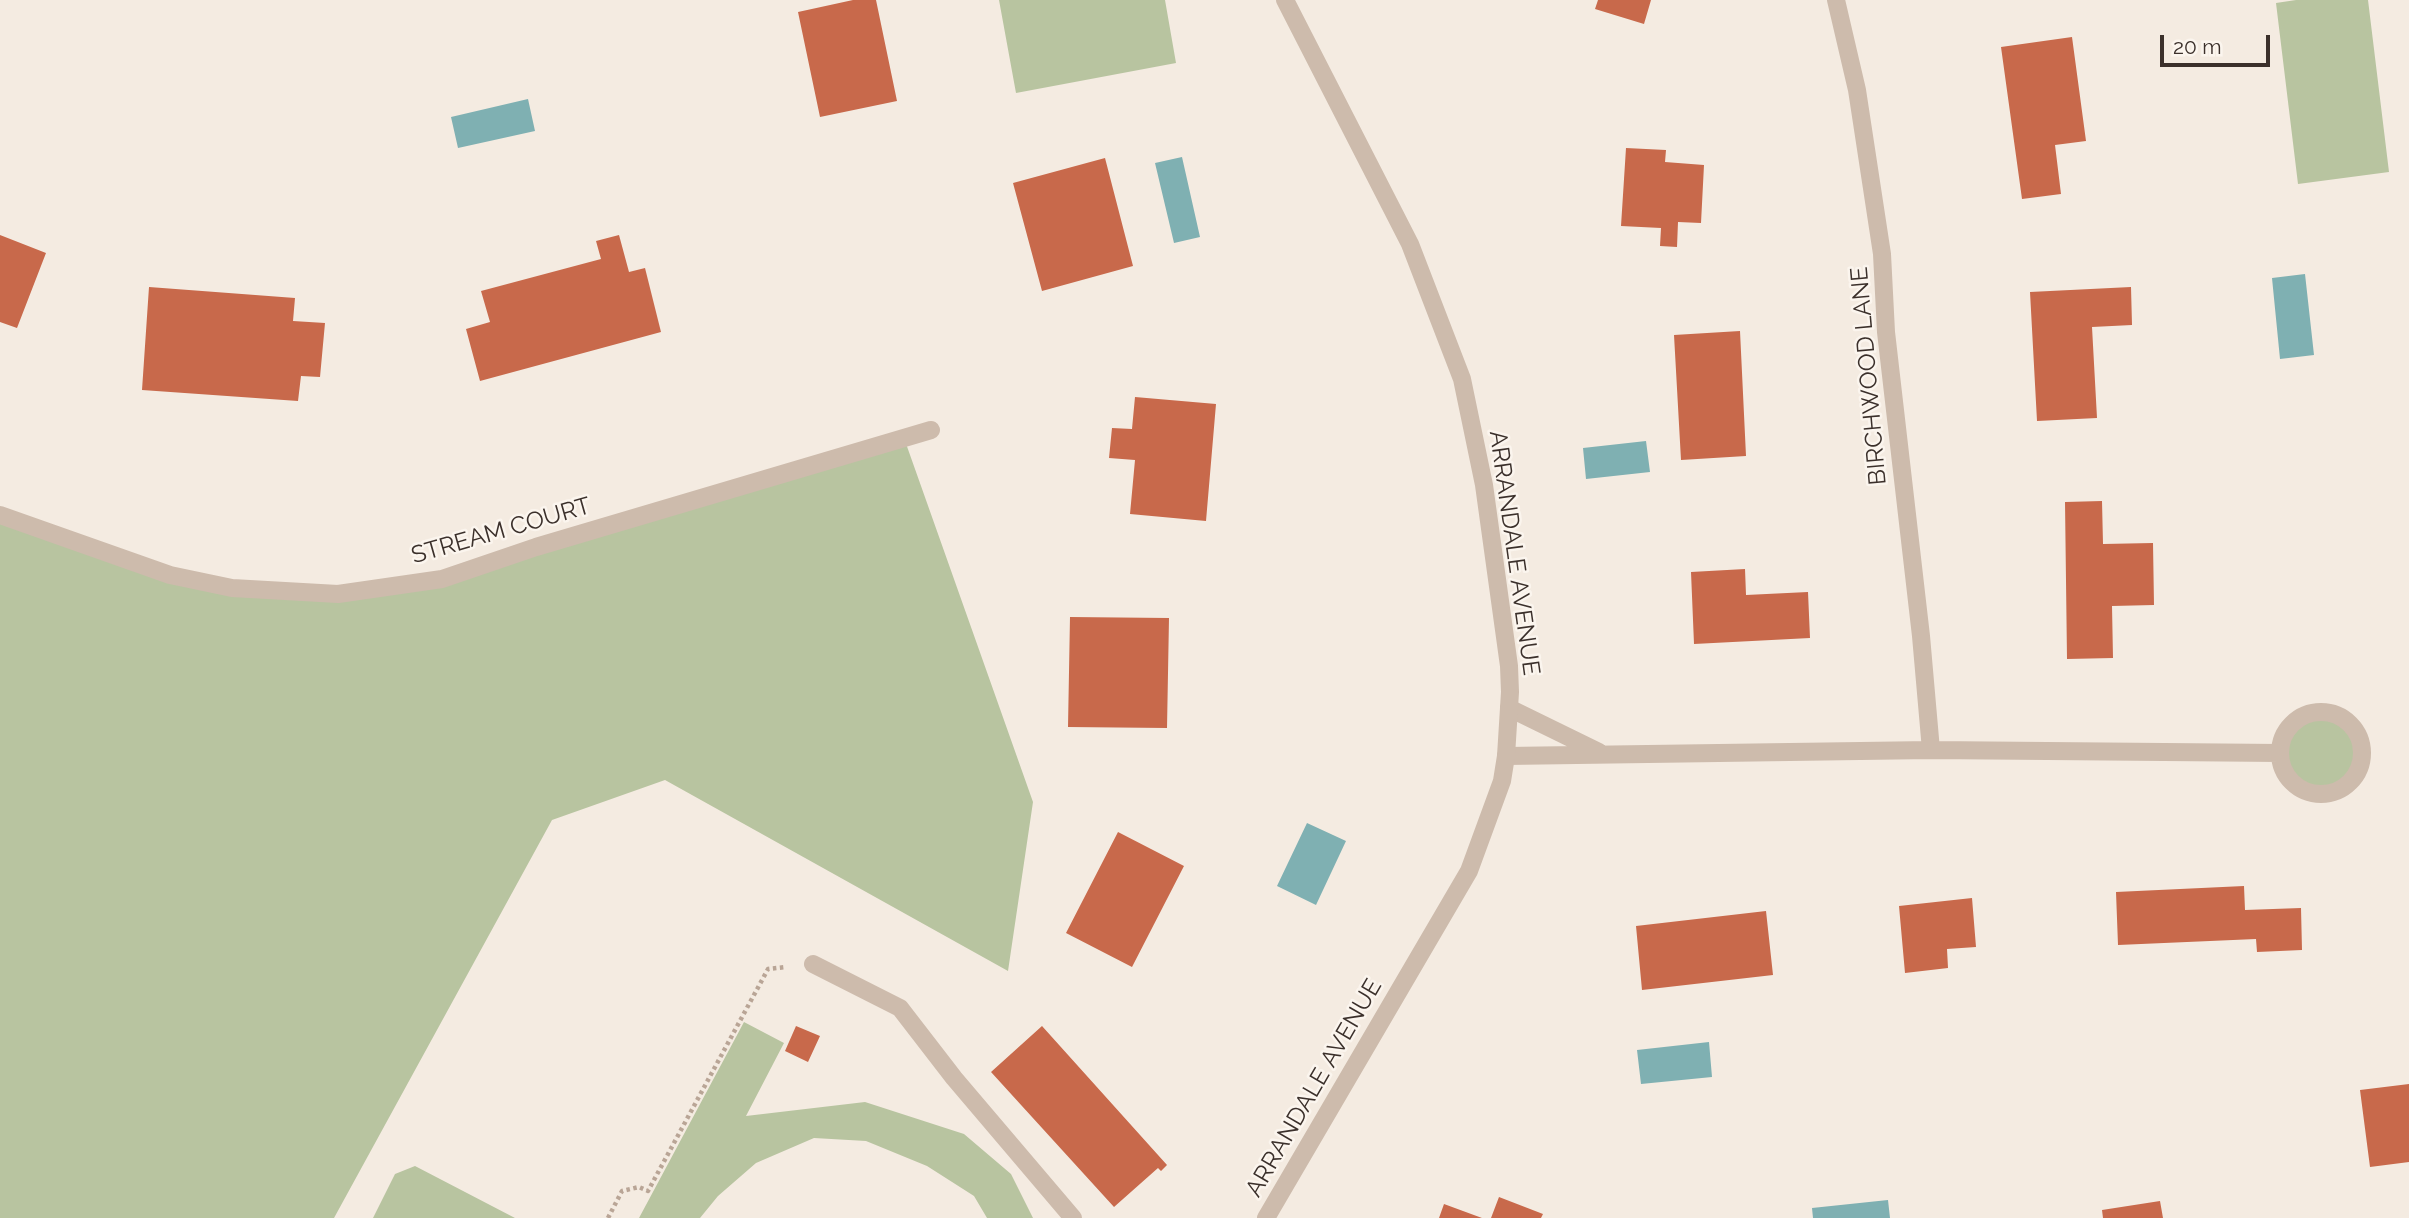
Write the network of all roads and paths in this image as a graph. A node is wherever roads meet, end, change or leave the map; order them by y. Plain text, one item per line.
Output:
1 (1284, 0) edge
2 (1836, 0) edge
3 (931, 430) dead end
4 (0, 515) edge
5 (1509, 708) junction
6 (1931, 750) junction
7 (2280, 753) junction
8 (1602, 754) junction
9 (1506, 756) junction
10 (813, 964) dead end
11 (768, 969) dead end
12 (608, 1218) edge
13 (1073, 1218) edge
14 (1266, 1218) edge

1 - 5 street, ARRANDALE AVENUE
2 - 6 street, BIRCHWOOD LANE
3 - 4 street, STREAM COURT
5 - 8 street
5 - 9 street, ARRANDALE AVENUE
6 - 7 street
6 - 8 street
7 - 7 street
8 - 9 street
9 - 14 street, ARRANDALE AVENUE
10 - 13 street
11 - 12 path

